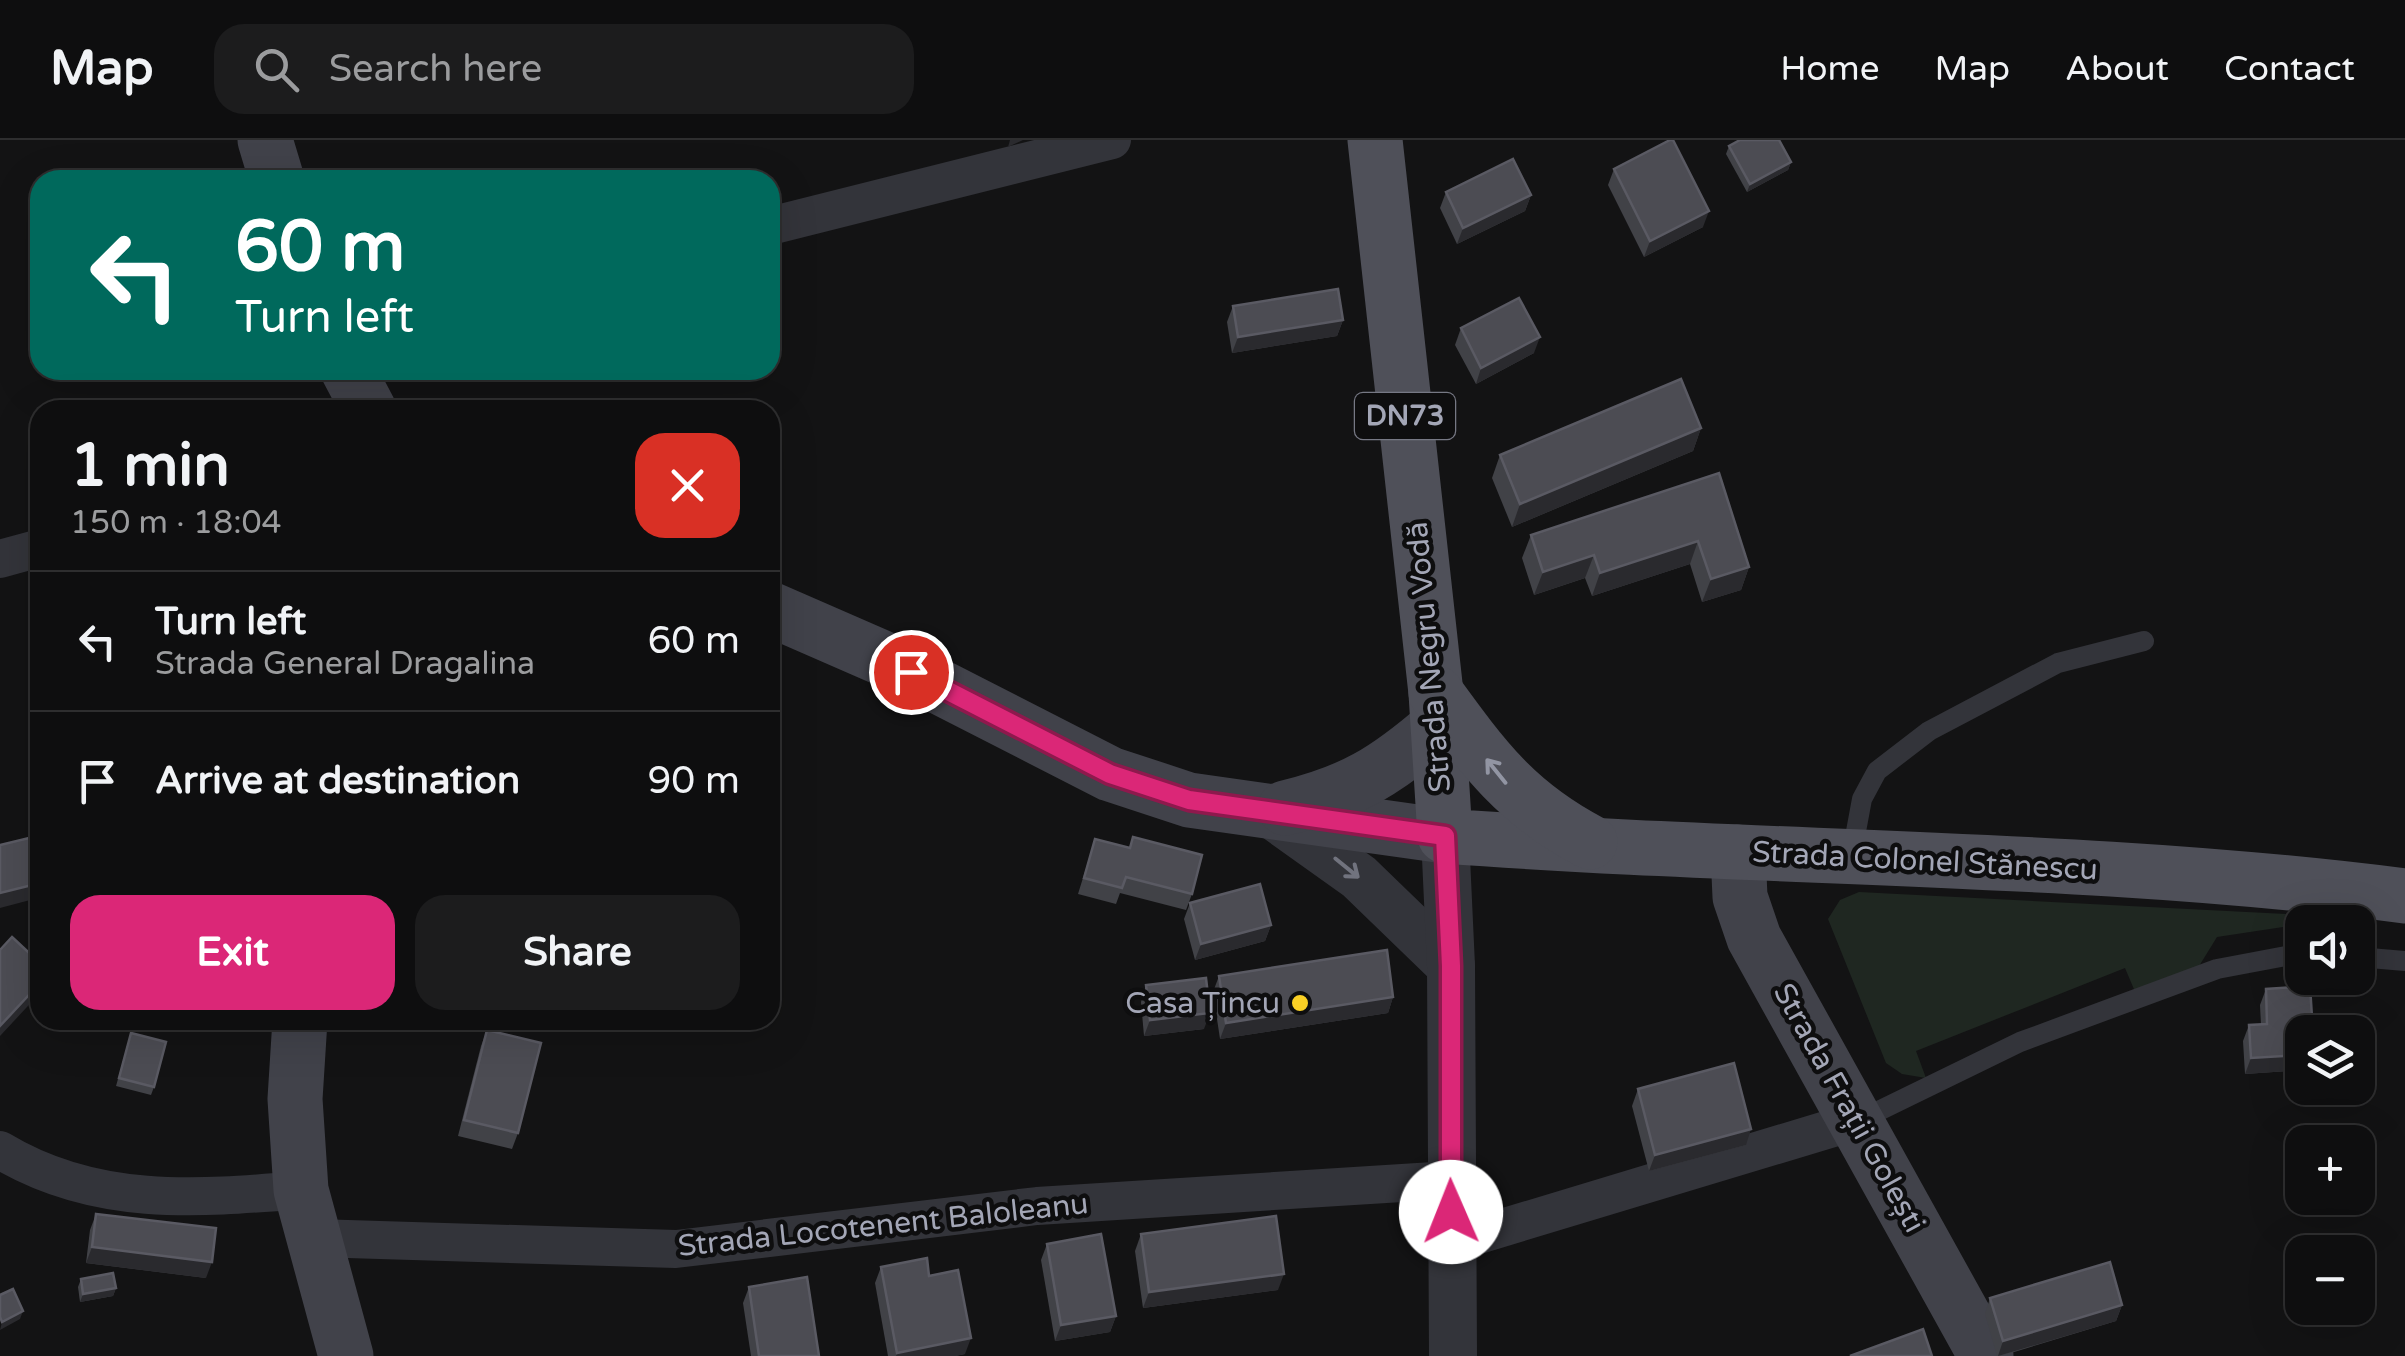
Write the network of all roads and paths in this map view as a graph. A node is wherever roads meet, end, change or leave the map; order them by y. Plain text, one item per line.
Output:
1 (265, 140) edge
2 (1112, 140) edge
3 (1375, 140) edge
4 (1034, 151) edge
5 (275, 170) edge
6 (780, 223) edge
7 (30, 551) edge
8 (0, 559) edge
9 (780, 613) edge
10 (2144, 641) dead end
11 (1437, 709) junction
12 (1268, 812) junction
13 (1445, 836) junction
14 (1602, 848) junction
15 (1738, 852) junction
16 (1851, 856) junction
17 (2405, 896) edge
18 (2285, 957) edge
19 (2375, 958) edge
20 (2405, 961) edge
21 (1451, 966) junction
22 (299, 1030) edge
23 (1856, 1122) junction
24 (0, 1150) edge
25 (1450, 1180) junction
26 (308, 1214) junction
27 (1452, 1243) junction
28 (346, 1356) edge
29 (1454, 1356) edge
30 (1986, 1356) edge

1 - 5 main road
2 - 4 street
3 - 11 main road, Strada Negru Vodă / DN73
4 - 6 street
7 - 8 street
9 - 12 main road
10 - 16 lane
11 - 12 main road
11 - 13 main road, Strada Negru Vodă / DN73
14 -> 11 main road
12 - 13 main road
12 -> 21 street
13 - 14 main road, Strada Colonel Stănescu
13 - 21 street, Strada Negru Vodă / DN73
14 - 15 main road, Strada Colonel Stănescu
15 - 16 main road, Strada Colonel Stănescu
15 - 23 main road, Strada Frații Golești
16 - 17 main road, Strada Colonel Stănescu
18 - 23 lane
19 - 20 lane
21 - 25 street, Strada Negru Vodă / DN73
22 - 26 main road
23 - 27 street
23 - 30 main road, Strada Frații Golești
24 - 26 street, Strada Locotenent Baloleanu
25 - 26 street, Strada Locotenent Baloleanu
25 - 27 street, Strada Negru Vodă / DN73
26 - 28 main road
27 - 29 street, Strada Negru Vodă / DN73

